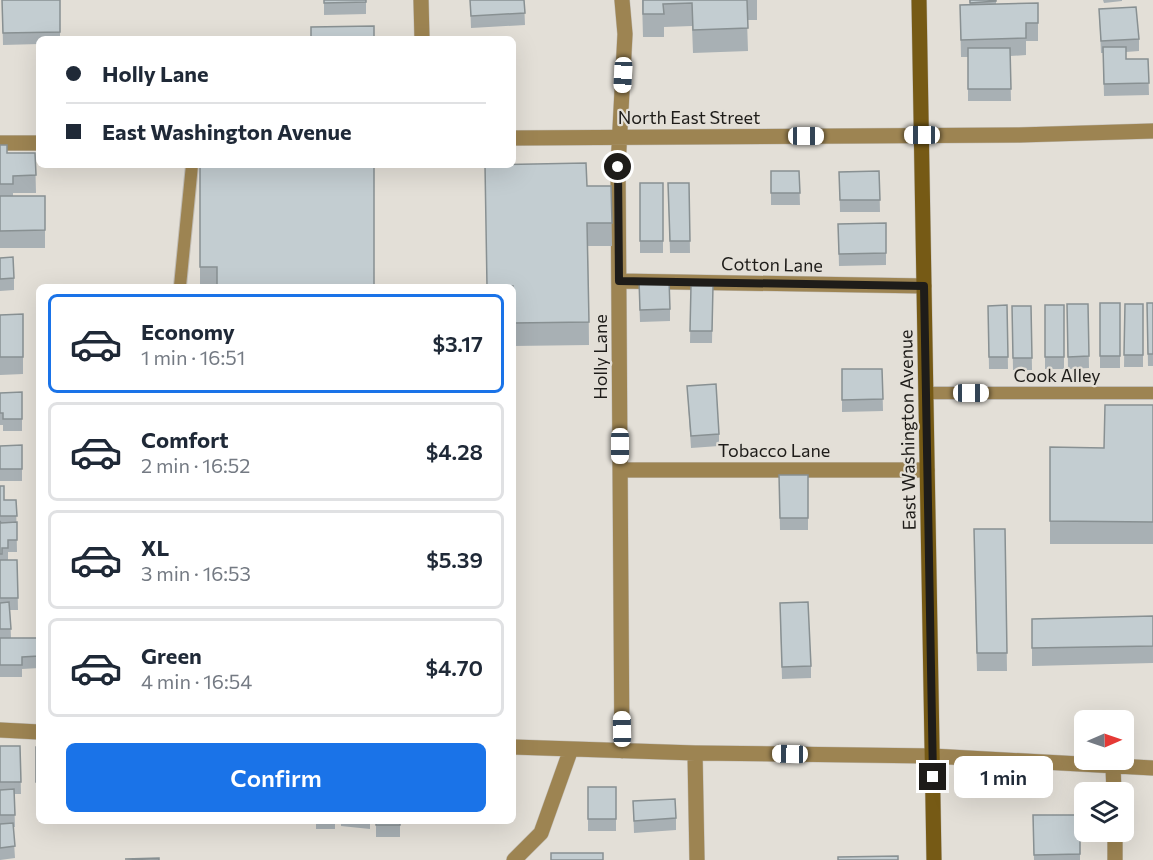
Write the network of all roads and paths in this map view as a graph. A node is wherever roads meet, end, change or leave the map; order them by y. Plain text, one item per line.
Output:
1 (421, 0) edge
2 (622, 0) edge
3 (919, 0) edge
4 (422, 36) edge
5 (1153, 131) edge
6 (922, 135) junction
7 (620, 137) junction
8 (516, 138) edge
9 (0, 143) edge
10 (36, 143) edge
11 (192, 168) edge
12 (619, 281) junction
13 (180, 284) edge
14 (924, 286) junction
15 (926, 393) junction
16 (1153, 393) edge
17 (620, 470) junction
18 (927, 470) junction
19 (0, 730) edge
20 (36, 732) edge
21 (516, 747) edge
22 (571, 749) junction
23 (622, 751) junction
24 (695, 753) junction
25 (932, 756) junction
26 (1074, 765) edge
27 (1134, 768) edge
28 (1153, 768) edge
29 (1115, 842) edge
30 (514, 860) edge
31 (697, 860) edge
32 (934, 860) edge
33 (1115, 860) edge

1 - 4 street
2 - 7 street, Holly Lane
3 - 6 street, East Washington Avenue
5 - 6 street, North East Street
6 - 7 street, North East Street
6 - 14 street, East Washington Avenue
7 - 8 street, North East Street
7 - 12 street, Holly Lane
9 - 10 street
11 - 13 lane
12 - 14 street, Cotton Lane
12 - 17 street, Holly Lane
14 - 15 street, East Washington Avenue
15 - 16 lane, Cook Alley
15 - 18 street, East Washington Avenue
17 - 18 street, Tobacco Lane
17 - 23 street, Holly Lane
18 - 25 street, East Washington Avenue
19 - 20 street
21 - 22 street
22 - 23 street
22 - 30 street
23 - 24 street
24 - 25 street
24 - 31 street
25 - 26 street
25 - 32 street, East Washington Avenue
27 - 28 street
29 - 33 street

